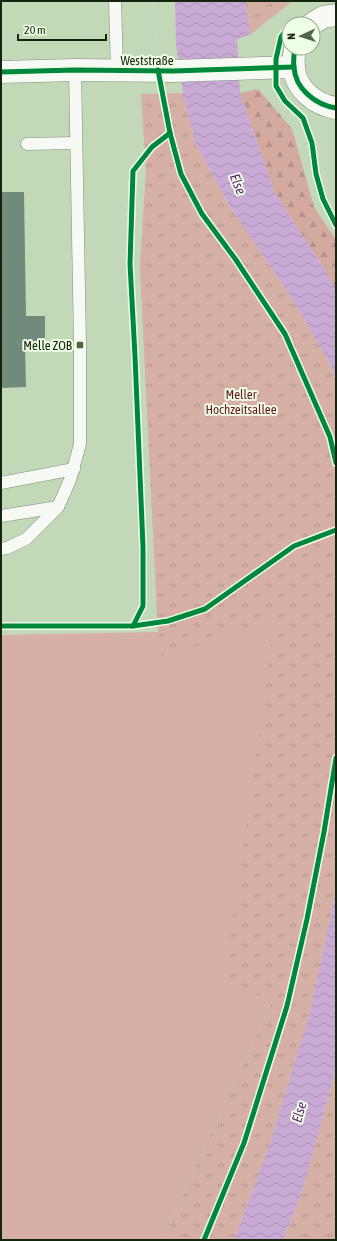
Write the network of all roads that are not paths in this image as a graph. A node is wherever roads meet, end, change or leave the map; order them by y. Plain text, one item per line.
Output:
1 (115, 1) edge
2 (336, 15) edge
3 (321, 18) edge
4 (294, 58) edge
5 (75, 70) junction
6 (117, 71) junction
7 (1, 72) edge
8 (336, 108) edge
9 (76, 143) junction
10 (27, 144) dead end
11 (74, 469) junction
12 (1, 483) edge
13 (58, 507) junction
14 (1, 516) edge
15 (1, 549) edge

1 - 6 lane
2 - 3 street
4 - 6 street, Weststraße
4 - 8 street
5 - 6 street, Weststraße
5 - 7 street, Weststraße
5 - 9 lane
9 - 10 lane
9 - 11 lane
11 - 12 lane
11 - 13 lane
13 - 14 lane
13 - 15 lane

